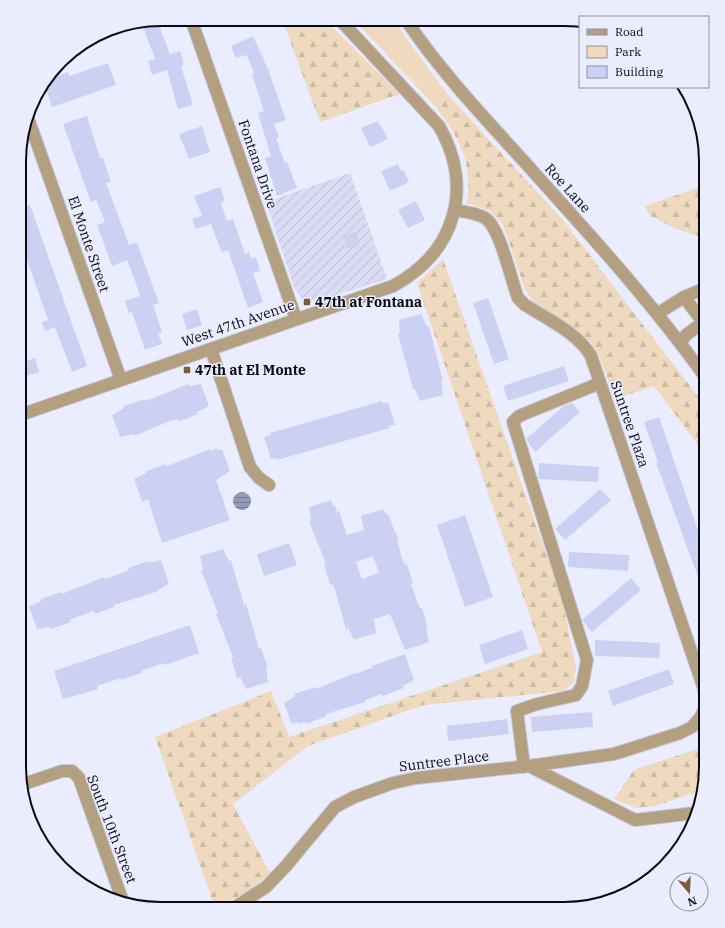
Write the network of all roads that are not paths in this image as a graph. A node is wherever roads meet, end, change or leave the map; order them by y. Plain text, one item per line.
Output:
1 (193, 26) edge
2 (346, 26) edge
3 (411, 26) edge
4 (31, 126) edge
5 (455, 210) junction
6 (699, 291) edge
7 (684, 297) junction
8 (657, 314) junction
9 (699, 314) edge
10 (296, 319) junction
11 (699, 325) edge
12 (681, 342) junction
13 (211, 349) junction
14 (699, 368) edge
15 (121, 380) junction
16 (600, 383) junction
17 (26, 413) edge
18 (269, 485) dead end
19 (699, 674) edge
20 (699, 719) edge
21 (527, 767) junction
22 (27, 783) edge
23 (691, 814) edge
24 (121, 896) edge
25 (243, 902) edge

1 - 10 street, Fontana Drive
2 - 5 street, West 47th Avenue
3 - 8 street, Roe Lane
4 - 15 street, El Monte Street
5 - 10 street, West 47th Avenue
5 - 16 street, Suntree Plaza
6 - 7 street
7 - 8 street
7 - 9 street
8 - 12 street, Roe Lane
10 - 13 street, West 47th Avenue
11 - 12 street
12 - 14 street, Roe Lane
13 - 15 street, West 47th Avenue
13 - 18 street
15 - 17 street, West 47th Avenue
16 - 19 street, Suntree Plaza
16 - 21 street
20 - 21 street, Suntree Plaza
21 - 23 street
21 - 25 street, Suntree Place
22 - 24 street, South 10th Street

